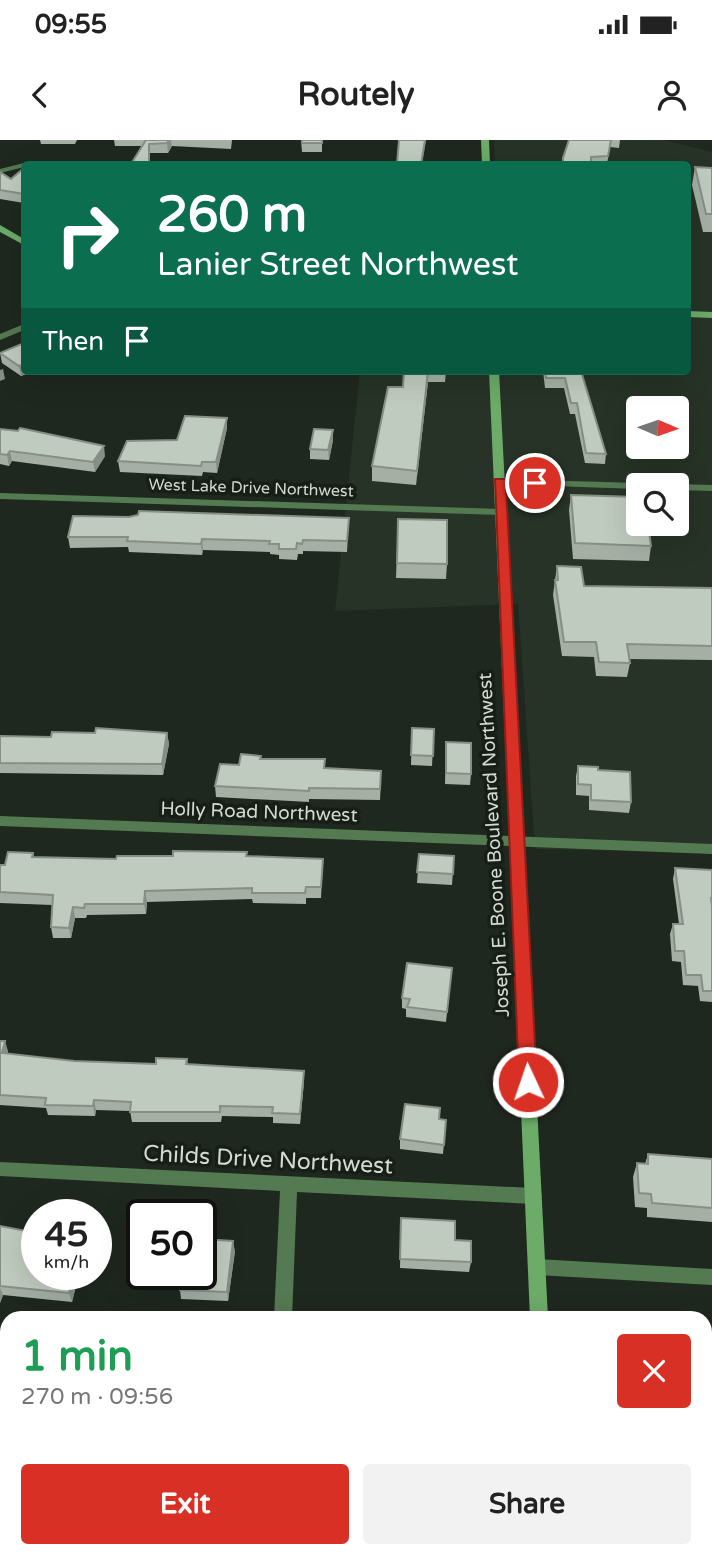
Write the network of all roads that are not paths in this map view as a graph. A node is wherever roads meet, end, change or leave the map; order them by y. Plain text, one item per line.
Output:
1 (485, 140) edge
2 (486, 161) edge
3 (21, 167) edge
4 (0, 171) edge
5 (1, 230) edge
6 (21, 240) edge
7 (691, 314) edge
8 (712, 315) edge
9 (21, 328) edge
10 (0, 337) edge
11 (494, 375) edge
12 (500, 482) junction
13 (626, 486) edge
14 (689, 487) edge
15 (712, 488) edge
16 (0, 496) edge
17 (501, 512) junction
18 (0, 821) edge
19 (516, 842) junction
20 (712, 849) edge
21 (0, 1169) edge
22 (289, 1183) junction
23 (533, 1196) junction
24 (537, 1267) junction
25 (712, 1277) edge
26 (283, 1311) edge
27 (539, 1311) edge

1 - 2 main road
3 - 4 street
5 - 6 main road
7 - 8 main road
9 - 10 street
11 - 12 main road, Joseph E. Boone Boulevard Northwest
12 - 13 street
12 - 17 main road, Joseph E. Boone Boulevard Northwest
14 - 15 street
16 - 17 street, West Lake Drive Northwest
17 - 19 main road, Joseph E. Boone Boulevard Northwest
18 - 19 street, Holly Road Northwest
19 - 20 street, Holly Road Northwest
19 - 23 main road, Joseph E. Boone Boulevard Northwest
21 - 22 street, Childs Drive Northwest
22 - 23 street, Childs Drive Northwest
22 - 26 street
23 - 24 main road, Joseph E. Boone Boulevard Northwest
24 - 25 street
24 - 27 main road, Joseph E. Boone Boulevard Northwest

